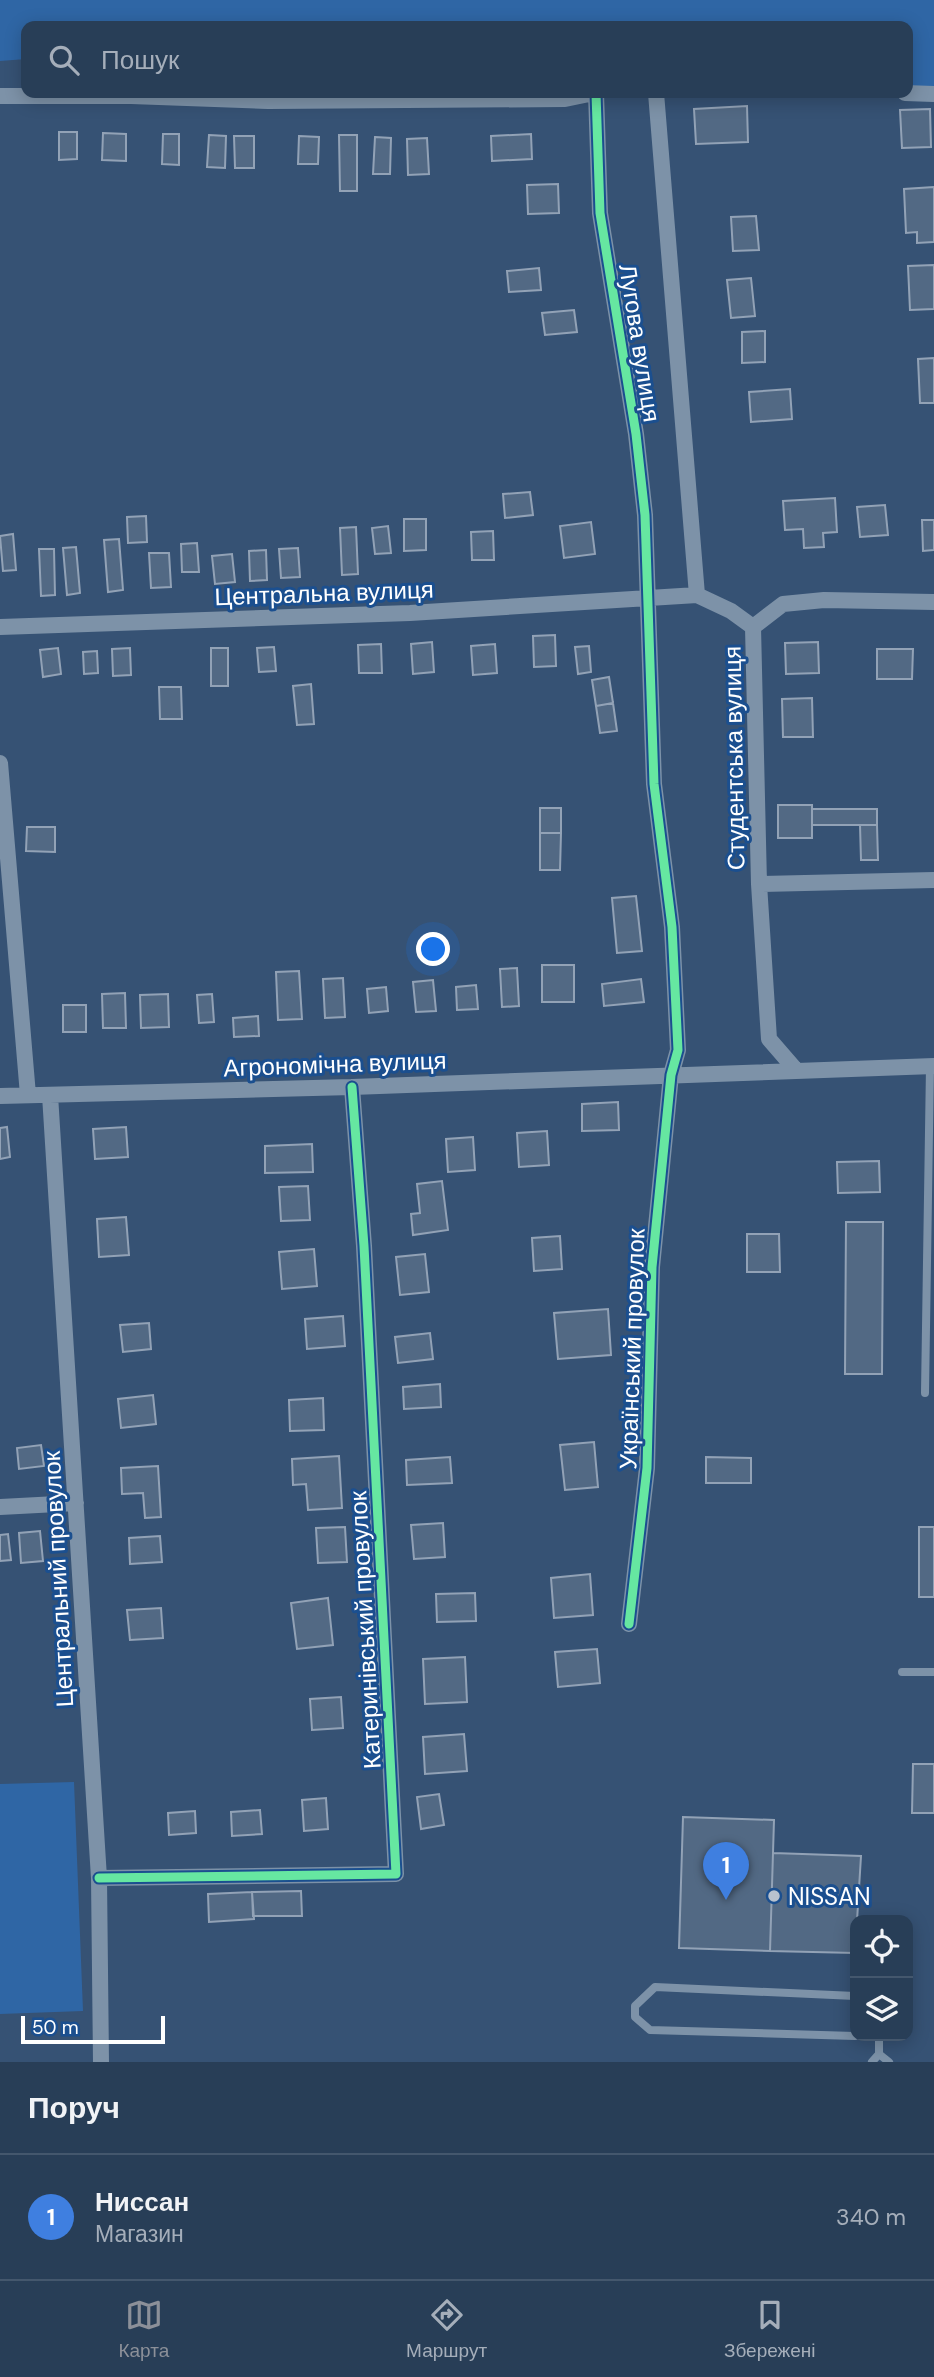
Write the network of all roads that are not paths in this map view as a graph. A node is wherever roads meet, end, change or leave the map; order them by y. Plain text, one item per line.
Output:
1 (913, 93) edge
2 (934, 94) edge
3 (0, 96) edge
4 (21, 96) edge
5 (131, 98) edge
6 (570, 98) edge
7 (595, 98) edge
8 (656, 98) edge
9 (697, 595) junction
10 (649, 599) junction
11 (934, 602) edge
12 (0, 627) edge
13 (754, 627) junction
14 (0, 764) edge
15 (934, 880) edge
16 (759, 884) junction
17 (932, 1066) edge
18 (795, 1069) junction
19 (671, 1075) junction
20 (352, 1087) junction
21 (50, 1094) junction
22 (28, 1095) junction
23 (0, 1096) edge
24 (925, 1393) dead end
25 (76, 1503) junction
26 (0, 1507) edge
27 (629, 1624) dead end
28 (902, 1672) dead end
29 (934, 1672) edge
30 (99, 1878) junction
31 (850, 1996) edge
32 (850, 2035) edge
33 (879, 2041) edge
34 (880, 2054) junction
35 (101, 2062) edge
36 (872, 2062) edge
37 (889, 2062) edge

1 - 2 street
3 - 4 street, Лугова вулиця
5 - 6 street, Лугова вулиця
7 - 10 street, Лугова вулиця
8 - 9 street
9 - 10 street, Центральна вулиця
9 - 13 street, Студентська вулиця
10 - 12 street, Центральна вулиця
10 - 19 street, Лугова вулиця
11 - 13 street
13 - 16 street, Студентська вулиця
14 - 22 street
15 - 16 street
16 - 18 street, Студентська вулиця
17 - 18 street, Агрономічна вулиця
17 - 24 lane
18 - 19 street, Агрономічна вулиця
19 - 20 street, Агрономічна вулиця
19 - 27 street, Український провулок
20 - 21 street, Агрономічна вулиця
20 - 30 street, Катеринівський провулок
21 - 22 street, Агрономічна вулиця
21 - 25 street, Центральний провулок
22 - 23 street, Агрономічна вулиця
25 - 26 street
25 - 30 street, Центральний провулок
28 - 29 lane
30 - 35 street, Центральний провулок
31 - 32 lane
33 - 34 lane
34 - 36 lane
34 - 37 lane

